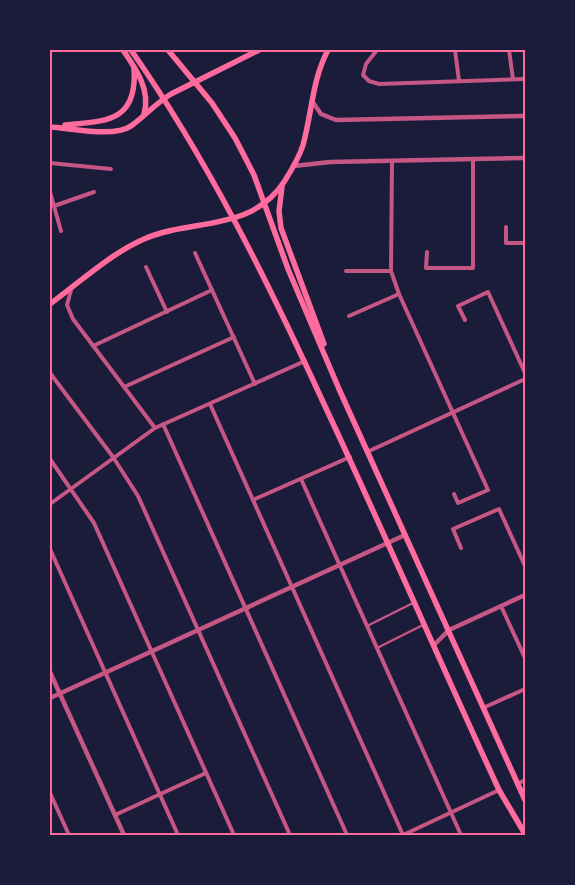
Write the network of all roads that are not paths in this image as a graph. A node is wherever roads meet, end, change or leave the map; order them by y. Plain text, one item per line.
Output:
1 (123, 50) edge
2 (131, 50) edge
3 (168, 50) edge
4 (259, 50) edge
5 (328, 50) edge
6 (377, 50) edge
7 (455, 50) edge
8 (509, 50) edge
9 (134, 67) junction
10 (513, 79) junction
11 (525, 79) edge
12 (459, 81) junction
13 (311, 99) junction
14 (144, 115) junction
15 (525, 116) edge
16 (50, 126) edge
17 (525, 158) edge
18 (473, 159) junction
19 (392, 161) junction
20 (50, 163) edge
21 (294, 166) junction
22 (111, 169) dead end
23 (283, 183) junction
24 (50, 192) edge
25 (94, 192) dead end
26 (54, 206) junction
27 (506, 227) dead end
28 (61, 231) dead end
29 (525, 243) edge
30 (427, 252) dead end
31 (195, 253) dead end
32 (146, 267) dead end
33 (346, 271) dead end
34 (392, 271) junction
35 (71, 288) junction
36 (212, 290) junction
37 (399, 294) junction
38 (50, 304) edge
39 (167, 312) junction
40 (349, 316) dead end
41 (464, 320) dead end
42 (234, 337) junction
43 (93, 346) junction
44 (305, 361) junction
45 (50, 373) edge
46 (525, 373) edge
47 (525, 379) edge
48 (255, 384) junction
49 (124, 387) junction
50 (339, 389) junction
51 (210, 404) junction
52 (452, 412) junction
53 (163, 424) junction
54 (155, 428) junction
55 (367, 452) junction
56 (113, 457) junction
57 (350, 457) junction
58 (50, 459) edge
59 (301, 479) junction
60 (72, 488) junction
61 (454, 494) dead end
62 (255, 499) junction
63 (50, 504) edge
64 (405, 535) junction
65 (388, 543) junction
66 (461, 548) dead end
67 (50, 549) edge
68 (340, 566) junction
69 (525, 566) edge
70 (294, 588) junction
71 (525, 595) edge
72 (415, 602) junction
73 (501, 606) junction
74 (246, 609) junction
75 (425, 624) junction
76 (367, 626) junction
77 (449, 630) junction
78 (198, 631) junction
79 (434, 644) junction
80 (377, 648) junction
81 (151, 652) junction
82 (525, 658) edge
83 (50, 672) edge
84 (105, 673) junction
85 (525, 689) edge
86 (60, 693) junction
87 (50, 698) edge
88 (483, 708) junction
89 (206, 773) junction
90 (525, 780) edge
91 (517, 784) junction
92 (499, 790) junction
93 (50, 794) edge
94 (160, 795) junction
95 (525, 800) edge
96 (451, 813) junction
97 (115, 815) junction
98 (525, 834) edge
99 (69, 835) edge
100 (124, 835) edge
101 (178, 835) edge
102 (234, 835) edge
103 (290, 835) edge
104 (347, 835) edge
105 (403, 835) edge
106 (461, 835) edge

1 - 9 main road
2 - 44 main road
3 - 50 main road
4 - 14 main road
5 - 13 main road
6 - 12 street
7 - 12 street
8 - 10 street
9 - 14 main road
9 - 16 main road
10 - 11 street
10 - 12 street
13 - 15 street
13 - 21 main road
14 - 16 main road
17 - 18 street
18 - 19 street
18 - 30 street
19 - 21 street
19 - 34 street
20 - 22 street
21 - 23 main road
23 - 35 main road
23 - 50 main road
24 - 26 street
25 - 26 street
26 - 28 street
27 - 29 street
31 - 36 street
32 - 39 street
33 - 34 street
34 - 37 street
35 - 38 main road
35 - 43 street
36 - 39 street
36 - 42 street
37 - 40 street
37 - 52 street
39 - 43 street
41 - 46 street
42 - 48 street
42 - 49 street
43 - 49 street
44 - 48 street
44 - 57 main road
45 - 56 street
47 - 52 street
48 - 51 street
49 - 54 street
50 - 55 main road
51 - 53 street
51 - 62 street
52 - 55 street
52 - 61 street
53 - 54 street
53 - 74 street
54 - 56 street
55 - 64 main road
56 - 60 street
56 - 78 street
57 - 59 street
57 - 65 main road
58 - 60 street
59 - 62 street
59 - 68 street
60 - 63 street
60 - 81 street
62 - 70 street
64 - 65 street
64 - 77 main road
65 - 68 street
65 - 72 main road
66 - 69 street
67 - 84 street
68 - 70 street
68 - 76 street
70 - 74 street
70 - 105 street
71 - 73 street
72 - 75 main road
72 - 76 street
73 - 77 street
73 - 82 street
74 - 78 street
74 - 104 street
75 - 79 main road
75 - 80 street
76 - 80 street
77 - 79 street
77 - 88 main road
78 - 81 street
78 - 103 street
79 - 92 main road
80 - 96 street
81 - 84 street
81 - 89 street
83 - 86 street
84 - 86 street
84 - 94 street
85 - 88 street
86 - 87 street
86 - 97 street
88 - 91 main road
89 - 94 street
89 - 102 street
90 - 91 street
91 - 95 main road
92 - 96 street
92 - 98 main road
93 - 99 street
94 - 97 street
94 - 101 street
96 - 105 street
96 - 106 street
97 - 100 street

